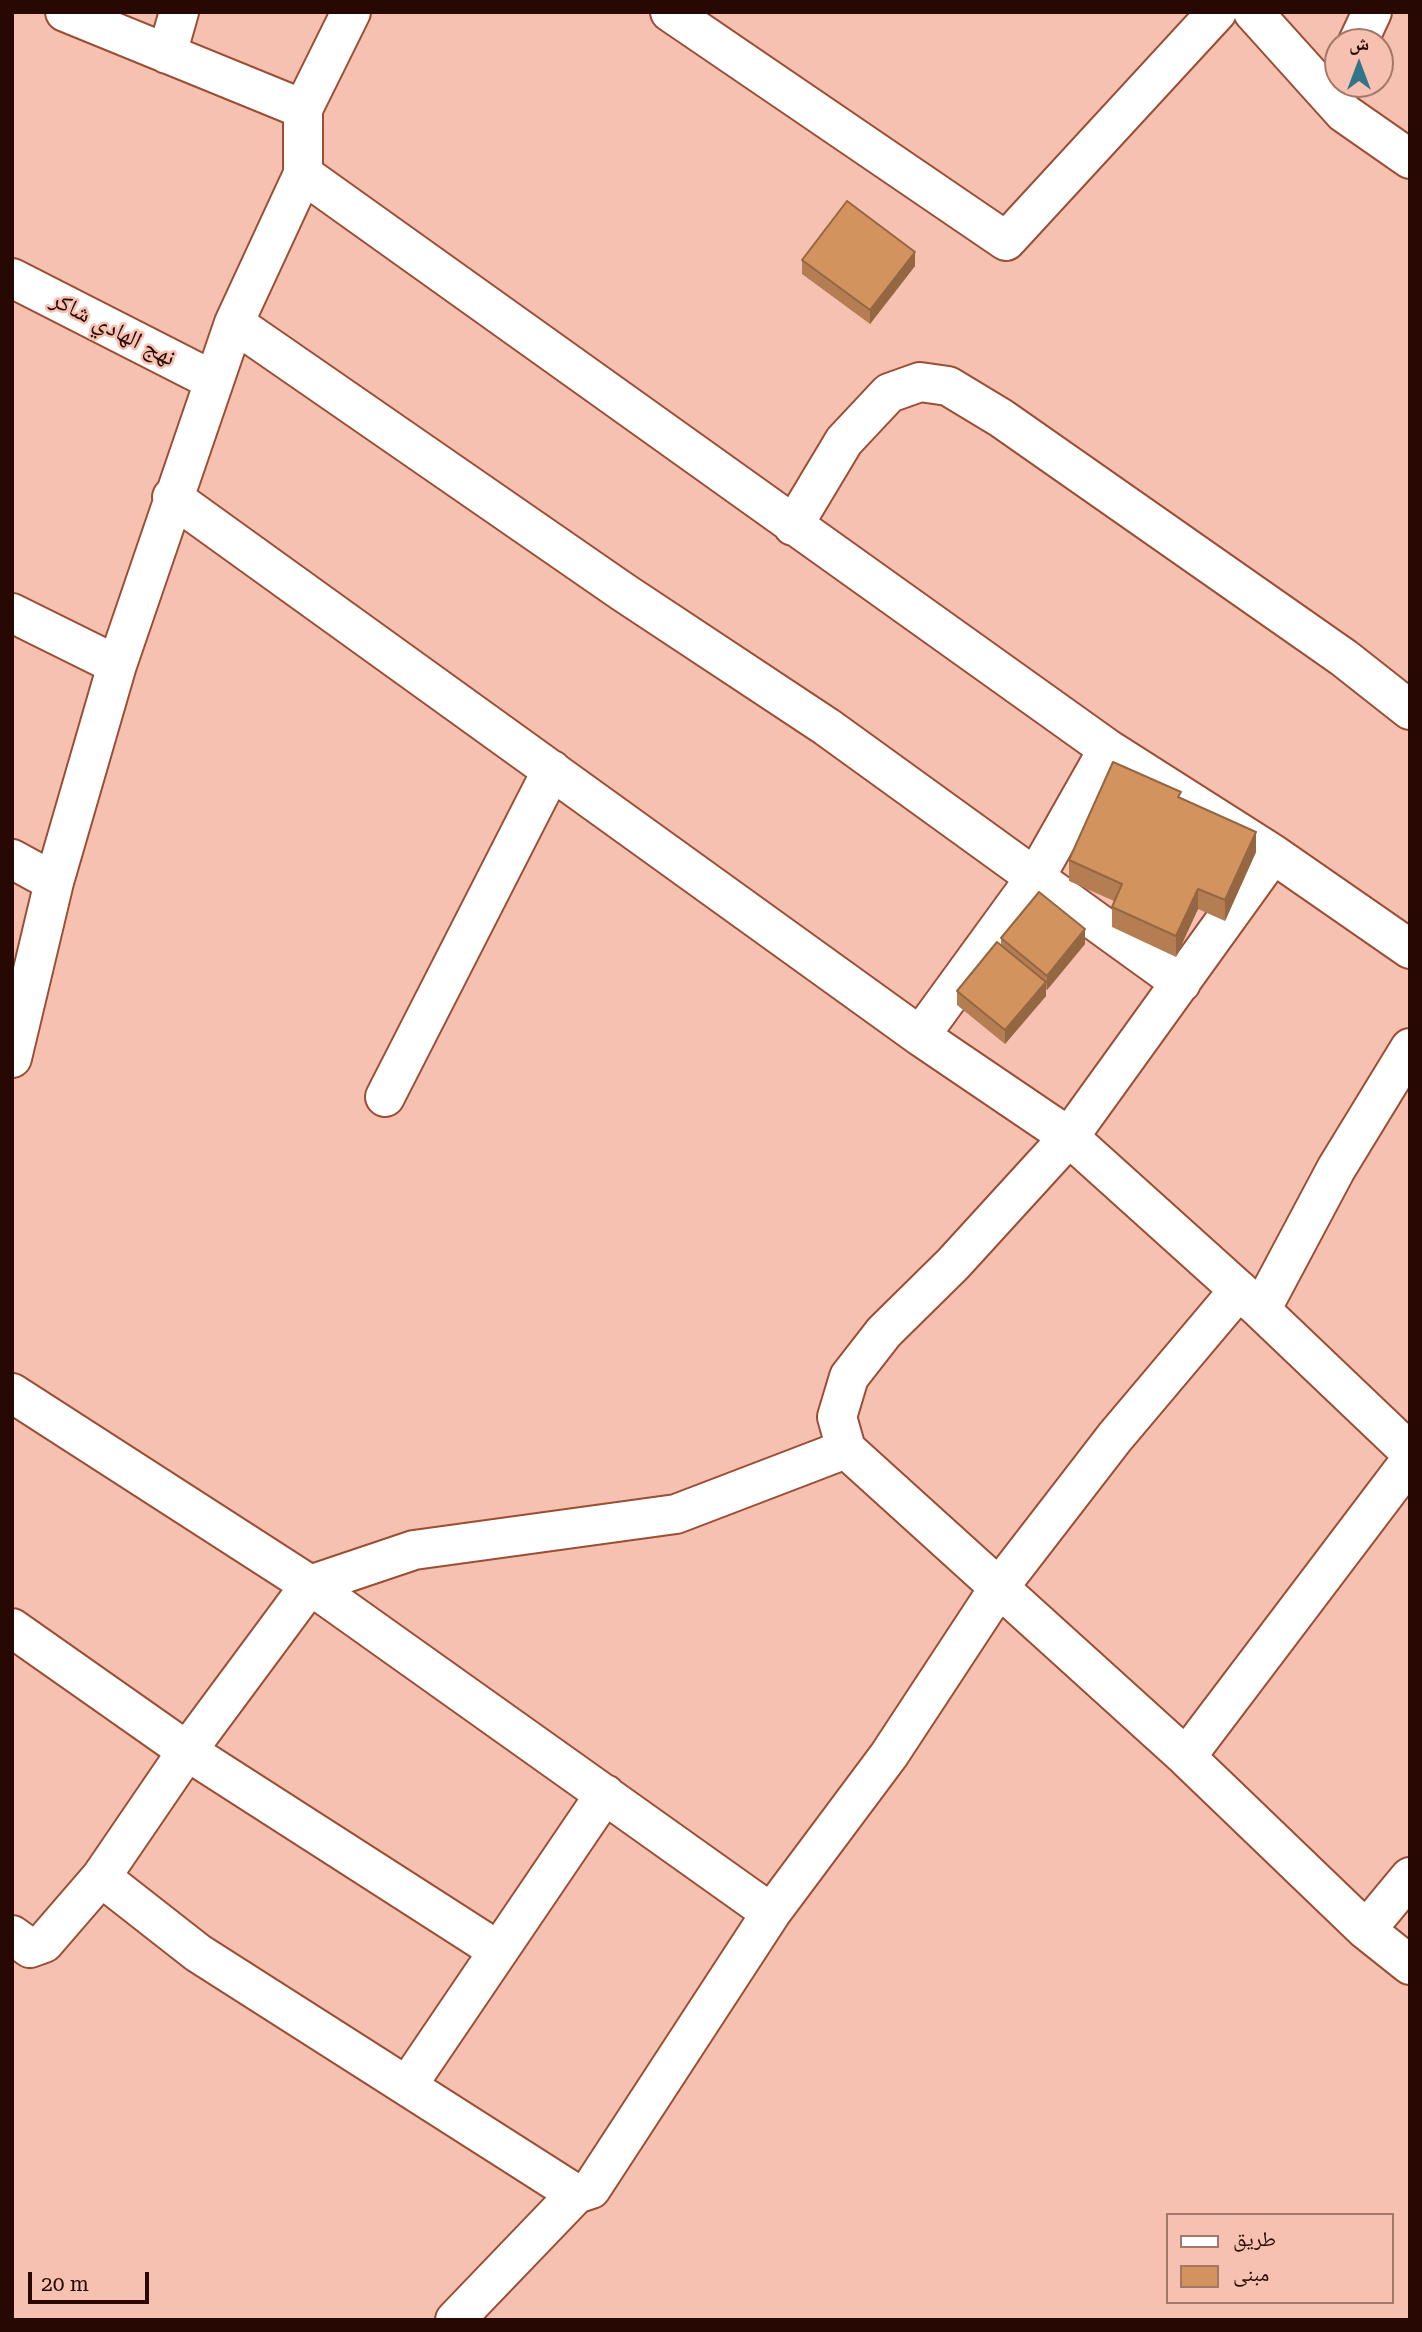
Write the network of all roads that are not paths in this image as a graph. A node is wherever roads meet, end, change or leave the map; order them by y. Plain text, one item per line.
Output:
1 (65, 12) edge
2 (179, 12) edge
3 (351, 12) edge
4 (670, 12) edge
5 (1217, 12) edge
6 (1253, 12) edge
7 (1372, 12) edge
8 (1365, 28) edge
9 (167, 54) junction
10 (1324, 80) edge
11 (1338, 98) edge
12 (303, 109) junction
13 (1410, 159) edge
14 (303, 174) junction
15 (12, 278) edge
16 (234, 323) junction
17 (214, 381) junction
18 (172, 497) junction
19 (793, 526) junction
20 (12, 613) edge
21 (117, 665) junction
22 (1410, 710) edge
23 (1108, 749) junction
24 (552, 770) junction
25 (1273, 853) junction
26 (12, 859) edge
27 (1035, 878) junction
28 (54, 882) junction
29 (1410, 948) edge
30 (1181, 982) junction
31 (920, 1036) junction
32 (1410, 1048) edge
33 (12, 1058) edge
34 (385, 1097) dead end
35 (1069, 1137) junction
36 (1250, 1300) junction
37 (12, 1393) edge
38 (846, 1449) junction
39 (1410, 1452) edge
40 (1410, 1461) edge
41 (310, 1585) junction
42 (1000, 1586) junction
43 (12, 1628) edge
44 (187, 1751) junction
45 (1186, 1757) junction
46 (605, 1794) junction
47 (101, 1877) junction
48 (1410, 1877) edge
49 (771, 1913) junction
50 (1366, 1930) junction
51 (23, 1946) edge
52 (497, 1950) junction
53 (1410, 1965) edge
54 (407, 2086) junction
55 (576, 2194) junction
56 (455, 2320) edge

1 - 9 street
2 - 9 street
3 - 12 street
4 - 5 street
6 - 10 street
7 - 8 street
9 - 12 street
11 - 13 street
12 - 14 street
14 - 16 street
14 - 19 street
15 - 17 street, نهج الهادي شاكر
16 - 17 street
16 - 27 street
17 - 18 street
18 - 21 street
18 - 24 street
19 - 22 street
19 - 23 street
20 - 21 street
21 - 28 street
23 - 25 street
23 - 27 street
24 - 31 street
24 - 34 street
25 - 29 street
25 - 30 street
26 - 28 street
27 - 30 street
27 - 31 street
28 - 33 street
30 - 35 street
31 - 35 street
32 - 36 street
35 - 36 street
35 - 38 street
36 - 39 street
36 - 42 street
37 - 41 street
38 - 41 street
38 - 42 street
40 - 45 street
41 - 44 street
41 - 46 street
42 - 45 street
42 - 49 street
43 - 44 street
44 - 47 street
44 - 52 street
45 - 50 street
46 - 49 street
46 - 52 street
47 - 51 street
47 - 54 street
48 - 50 street
49 - 55 street
50 - 53 street
52 - 54 street
54 - 55 street
55 - 56 street

